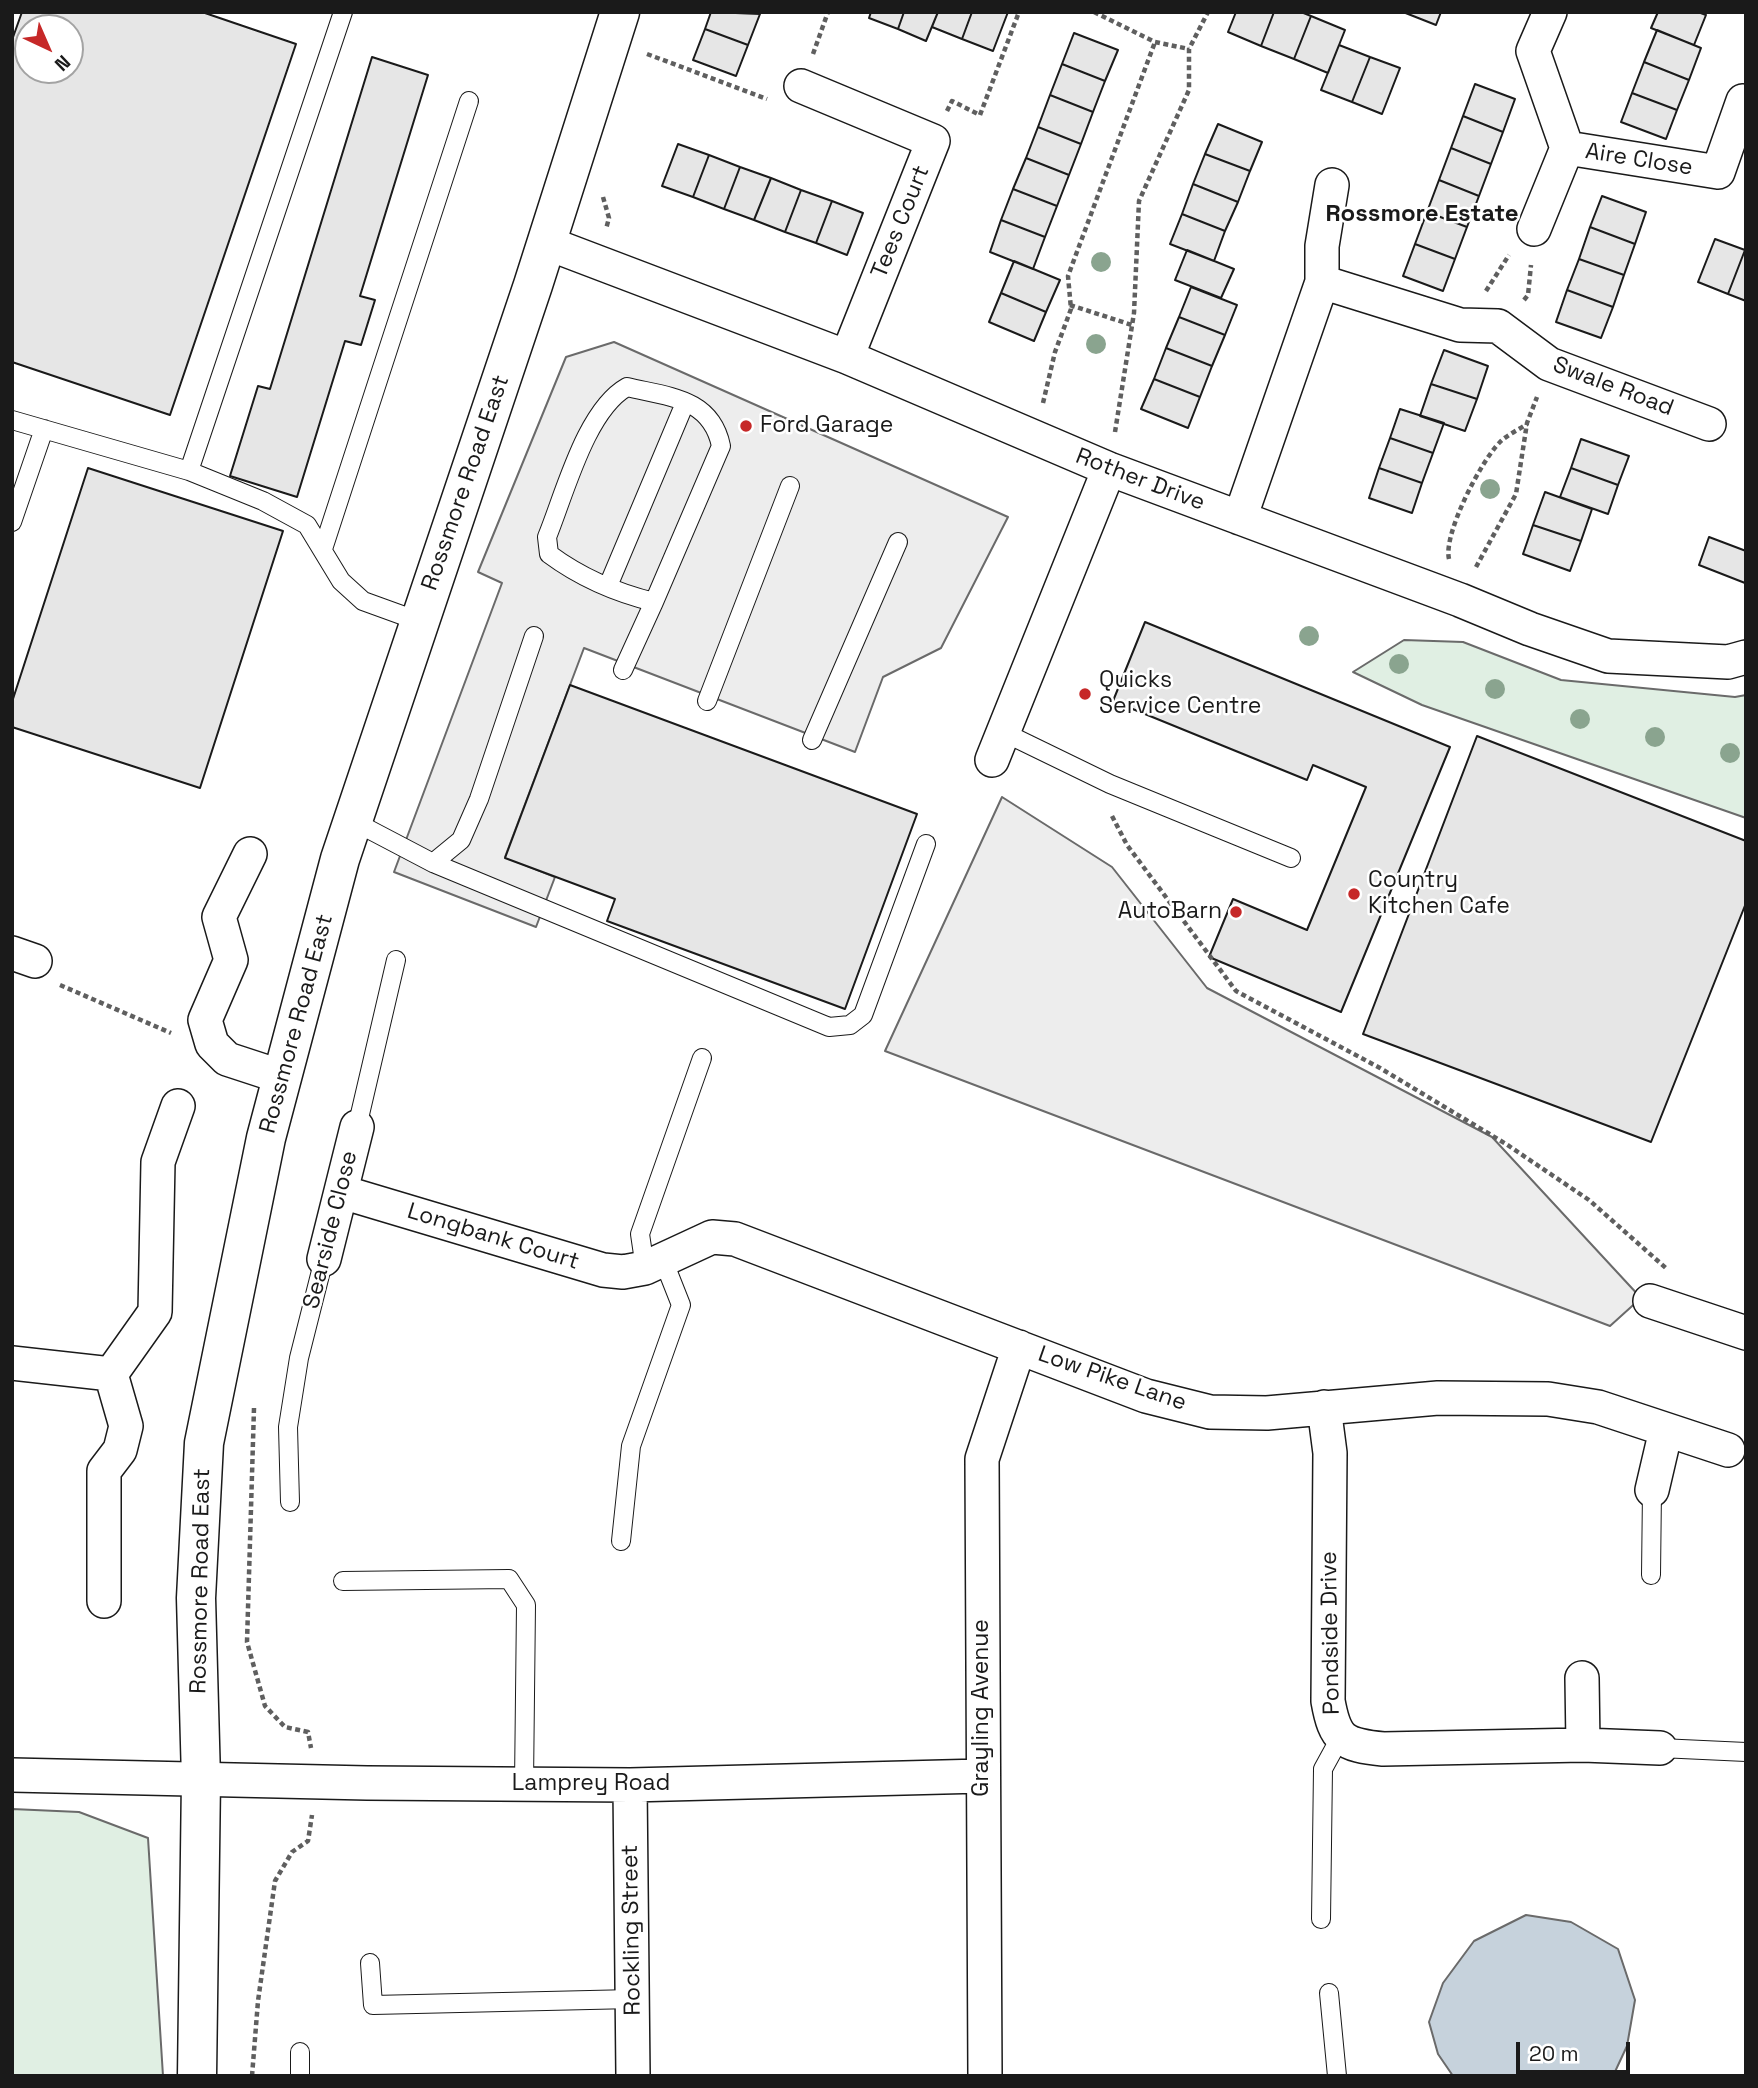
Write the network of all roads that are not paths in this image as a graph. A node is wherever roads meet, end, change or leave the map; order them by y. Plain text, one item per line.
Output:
1 (343, 12) edge
2 (1550, 12) edge
3 (616, 26) edge
4 (790, 95) road end
5 (469, 101) dead end
6 (1743, 101) dead end
7 (1567, 148) junction
8 (1332, 185) dead end
9 (1534, 229) road end
10 (547, 243) junction
11 (1322, 282) junction
12 (847, 357) junction
13 (685, 403) junction
14 (12, 420) edge
15 (1709, 424) dead end
16 (44, 429) junction
17 (1108, 469) junction
18 (189, 471) junction
19 (790, 486) dead end
20 (1240, 518) junction
21 (12, 522) edge
22 (898, 542) dead end
23 (323, 549) junction
24 (608, 586) junction
25 (654, 602) junction
26 (421, 622) junction
27 (534, 636) dead end
28 (1746, 657) edge
29 (623, 670) dead end
30 (707, 701) dead end
31 (812, 740) dead end
32 (998, 746) joint
33 (353, 821) junction
34 (926, 844) dead end
35 (250, 854) dead end
36 (1292, 858) dead end
37 (433, 863) junction
38 (396, 960) dead end
39 (702, 1058) dead end
40 (282, 1077) junction
41 (178, 1106) dead end
42 (357, 1128) joint
43 (342, 1192) junction
44 (324, 1259) joint
45 (654, 1265) junction
46 (1650, 1301) dead end
47 (1746, 1333) edge
48 (1019, 1347) junction
49 (12, 1363) edge
50 (111, 1374) junction
51 (1324, 1407) junction
52 (1665, 1430) junction
53 (1728, 1450) dead end
54 (1652, 1490) joint
55 (290, 1502) dead end
56 (621, 1541) dead end
57 (1651, 1575) dead end
58 (343, 1581) dead end
59 (104, 1601) dead end
60 (1582, 1678) dead end
61 (1340, 1738) junction
62 (1583, 1745) junction
63 (1660, 1748) joint
64 (1746, 1752) edge
65 (12, 1775) edge
66 (982, 1776) junction
67 (201, 1779) junction
68 (524, 1784) junction
69 (630, 1785) junction
70 (1321, 1919) dead end
71 (370, 1963) dead end
72 (1329, 1993) dead end
73 (633, 1999) junction
74 (300, 2052) dead end
75 (197, 2076) edge
76 (300, 2076) edge
77 (633, 2076) edge
78 (985, 2076) edge
79 (1337, 2076) edge

1 - 18 lane
2 - 7 street, Aire Close
3 - 10 main road, Rossmore Road East
4 - 12 street, Tees Court
5 - 23 lane
6 - 7 street, Aire Close
7 - 9 street, Aire Close
8 - 11 street
10 - 12 street, Rother Drive
10 - 26 main road, Rossmore Road East
11 - 15 street, Swale Road
11 - 20 street
12 - 17 street, Rother Drive
13 - 24 lane
13 - 24 lane
13 - 25 lane
14 - 16 lane
16 - 18 lane
16 - 21 lane
17 - 20 street, Rother Drive
17 - 32 street
18 - 23 lane
19 - 30 lane
20 - 28 street, Rother Drive
22 - 31 lane
23 - 26 lane
24 - 25 lane
25 - 29 lane
26 - 33 main road, Rossmore Road East
27 - 37 lane
32 - 36 lane
33 - 37 lane
33 - 40 main road, Rossmore Road East
34 - 37 lane
35 - 40 street
38 - 42 lane, Searside Close
39 - 45 lane
40 - 67 main road, Rossmore Road East
41 - 50 street
42 - 43 street, Searside Close
43 - 44 street, Searside Close
43 - 45 street, Longbank Court
44 - 55 lane, Searside Close
45 - 48 street, Low Pike Lane
45 - 56 lane
46 - 47 street
48 - 51 street, Low Pike Lane
48 - 66 street, Grayling Avenue
49 - 50 street
50 - 59 street
51 - 52 street, Low Pike Lane
51 - 61 street, Pondside Drive
52 - 53 street, Low Pike Lane
52 - 54 street
54 - 57 lane
58 - 68 lane
60 - 62 street
61 - 62 street, Pondside Drive
61 - 70 lane
62 - 63 street, Pondside Drive
63 - 64 lane
65 - 67 street, Lamprey Road
66 - 69 street, Lamprey Road
66 - 78 street, Grayling Avenue
67 - 68 street, Lamprey Road
67 - 75 main road, Rossmore Road East
68 - 69 street, Lamprey Road
69 - 73 street, Rockling Street
71 - 73 lane
72 - 79 lane
73 - 77 street, Rockling Street
74 - 76 lane

